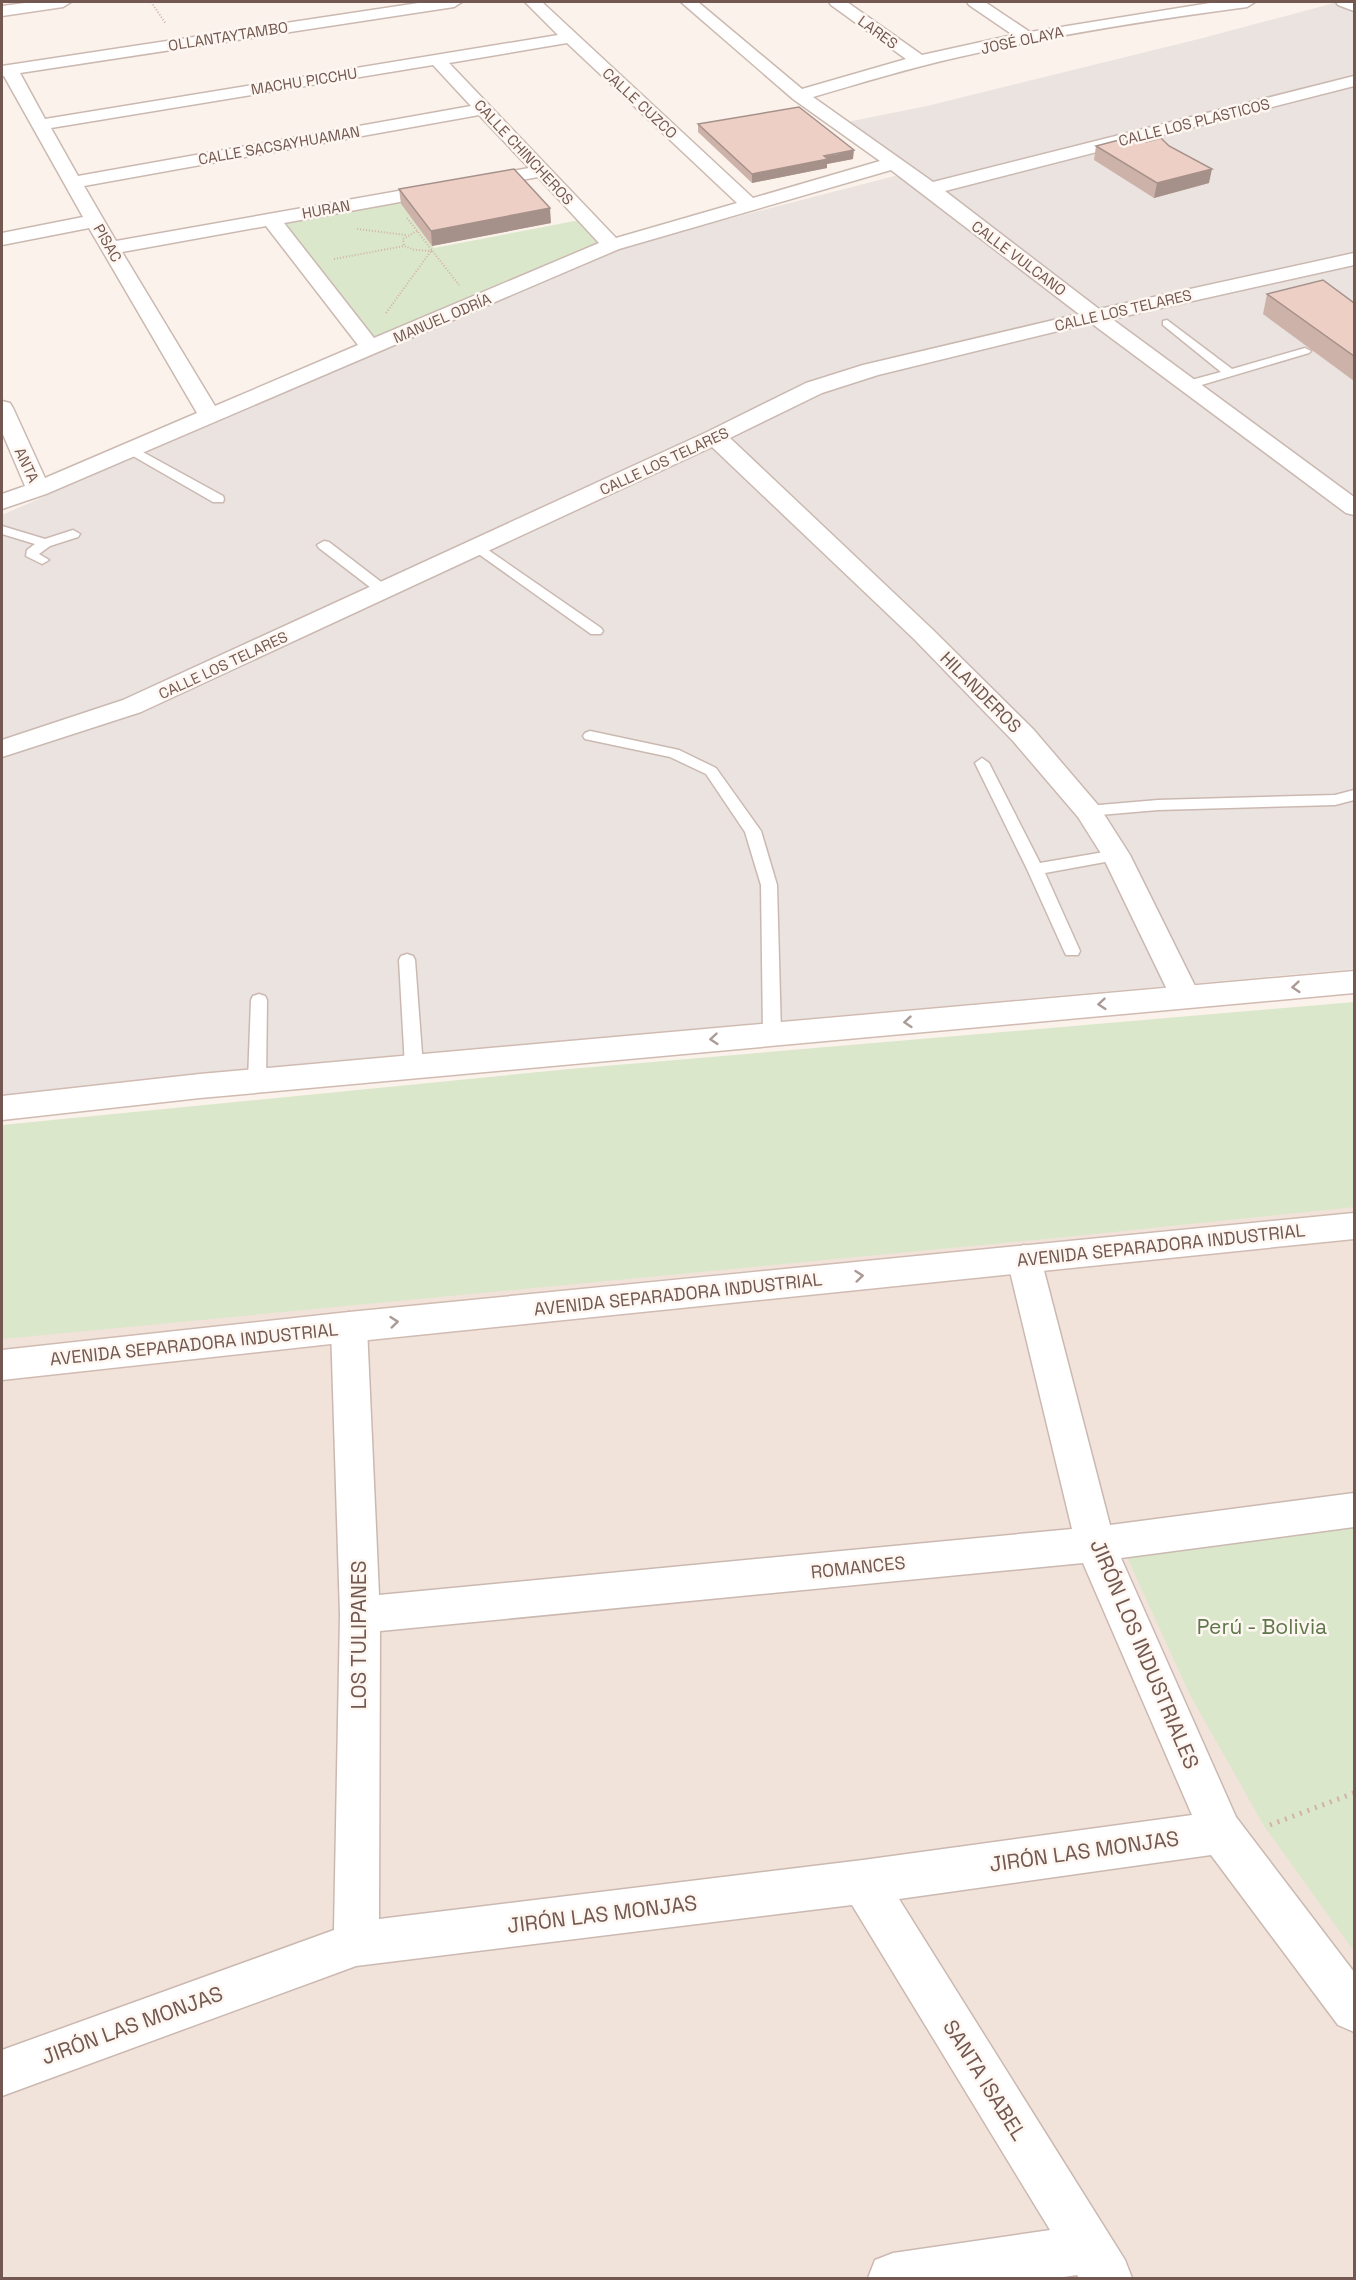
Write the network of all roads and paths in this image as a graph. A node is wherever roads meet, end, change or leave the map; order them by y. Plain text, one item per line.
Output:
1 (63, 2) edge
2 (454, 2) edge
3 (532, 2) edge
4 (689, 2) edge
5 (837, 2) edge
6 (975, 2) edge
7 (1247, 2) edge
8 (1344, 2) edge
9 (1123, 6) dead end
10 (1354, 6) edge
11 (2, 11) edge
12 (1138, 16) junction
13 (569, 38) junction
14 (1028, 38) junction
15 (436, 59) junction
16 (919, 62) junction
17 (5, 71) edge
18 (1354, 81) edge
19 (800, 95) junction
20 (484, 109) junction
21 (39, 125) junction
22 (894, 163) junction
23 (542, 171) junction
24 (74, 182) junction
25 (930, 189) junction
26 (749, 204) junction
27 (402, 212) edge
28 (272, 219) junction
29 (95, 221) junction
30 (417, 231) junction
31 (2, 239) edge
32 (612, 245) junction
33 (404, 246) junction
34 (110, 248) junction
35 (431, 251) junction
36 (1354, 259) edge
37 (324, 261) dead end
38 (465, 293) dead end
39 (1095, 316) junction
40 (382, 318) dead end
41 (1167, 323) dead end
42 (371, 348) junction
43 (1305, 351) edge
44 (1230, 373) junction
45 (1188, 385) junction
46 (2, 408) edge
47 (209, 415) junction
48 (715, 437) junction
49 (130, 449) junction
50 (38, 489) junction
51 (218, 499) dead end
52 (2, 502) edge
53 (1354, 508) edge
54 (2, 531) edge
55 (72, 534) dead end
56 (45, 543) junction
57 (324, 545) dead end
58 (478, 547) junction
59 (42, 560) dead end
60 (384, 591) junction
61 (596, 631) dead end
62 (590, 736) dead end
63 (2, 749) edge
64 (982, 763) dead end
65 (1354, 795) edge
66 (1088, 811) junction
67 (1116, 855) junction
68 (1035, 869) junction
69 (1072, 951) dead end
70 (407, 960) dead end
71 (1354, 982) edge
72 (1185, 996) junction
73 (259, 1000) dead end
74 (772, 1034) junction
75 (414, 1066) junction
76 (257, 1081) junction
77 (2, 1108) edge
78 (1354, 1226) edge
79 (1024, 1259) junction
80 (349, 1326) junction
81 (2, 1365) edge
82 (1354, 1510) edge
83 (1095, 1544) junction
84 (360, 1615) junction
85 (1354, 1793) edge
86 (1270, 1825) dead end
87 (1221, 1832) junction
88 (863, 1881) junction
89 (356, 1944) junction
90 (1354, 2009) edge
91 (2, 2073) edge
92 (1098, 2264) edge
93 (893, 2278) edge

1 - 11 street
2 - 17 street, OLLANTAYTAMBO
3 - 13 street, CALLE CUZCO
4 - 19 street, CALLE VULCANO
5 - 16 street, LARES
6 - 14 street
7 - 12 street, JOSÉ OLAYA
8 - 10 street
9 - 12 street
12 - 14 street, JOSÉ OLAYA
13 - 15 street, MACHU PICCHU
13 - 26 street, CALLE CUZCO
14 - 16 street, JOSÉ OLAYA
15 - 20 street, CALLE CHINCHEROS
15 - 21 street, MACHU PICCHU
16 - 19 street, JOSÉ OLAYA
17 - 21 street, PISAC
18 - 25 street, CALLE LOS PLASTICOS
19 - 22 street, CALLE VULCANO
20 - 23 street, CALLE CHINCHEROS
20 - 24 street, CALLE SACSAYHUAMAN
21 - 24 street, PISAC
22 - 25 street, CALLE VULCANO
22 - 26 street, MANUEL ODRÍA
23 - 28 street, HURAN
23 - 32 street, CALLE CHINCHEROS
24 - 29 street, PISAC
25 - 39 street, CALLE VULCANO
26 - 32 street, MANUEL ODRÍA
27 - 30 path
28 - 34 street, HURAN
28 - 42 street
29 - 31 street
29 - 34 street, PISAC
30 - 33 path
30 - 35 path
32 - 42 street, MANUEL ODRÍA
33 - 35 path
33 - 37 path
34 - 47 street, PISAC
35 - 38 path
35 - 40 path
36 - 39 street, CALLE LOS TELARES
39 - 45 street, CALLE VULCANO
39 - 48 street, CALLE LOS TELARES
41 - 44 lane
42 - 47 street, MANUEL ODRÍA
43 - 44 lane
44 - 45 lane
45 - 53 street, CALLE VULCANO
46 - 50 street, ANTA
47 - 49 street, MANUEL ODRÍA
48 - 58 street, CALLE LOS TELARES
48 - 66 street, HILANDEROS
49 - 50 street, MANUEL ODRÍA
49 - 51 lane
50 - 52 street, MANUEL ODRÍA
54 - 56 lane
55 - 56 lane
56 - 59 lane
57 - 60 lane
58 - 60 street, CALLE LOS TELARES
58 - 61 lane
60 - 63 street, CALLE LOS TELARES
62 - 74 lane
64 - 68 lane
65 - 66 lane
66 - 67 street, HILANDEROS
67 - 68 lane
67 - 72 street, HILANDEROS
68 - 69 lane
70 - 75 lane
71 -> 72 street
72 -> 74 street
73 - 76 lane
74 -> 75 street
75 - 76 street
76 - 77 street
78 - 79 street, AVENIDA SEPARADORA INDUSTRIAL
80 -> 79 street, AVENIDA SEPARADORA INDUSTRIAL
79 - 83 street, JIRÓN LOS INDUSTRIALES
80 - 81 street, AVENIDA SEPARADORA INDUSTRIAL
80 - 84 street, LOS TULIPANES
82 - 83 street, ROMANCES
83 - 84 street, ROMANCES
83 - 87 street, JIRÓN LOS INDUSTRIALES
84 - 89 street, LOS TULIPANES
85 - 86 path
87 - 88 street, JIRÓN LAS MONJAS
87 - 90 street, JIRÓN LOS INDUSTRIALES
88 - 89 street, JIRÓN LAS MONJAS
88 - 92 street, SANTA ISABEL
89 - 91 street, JIRÓN LAS MONJAS
92 - 93 street

